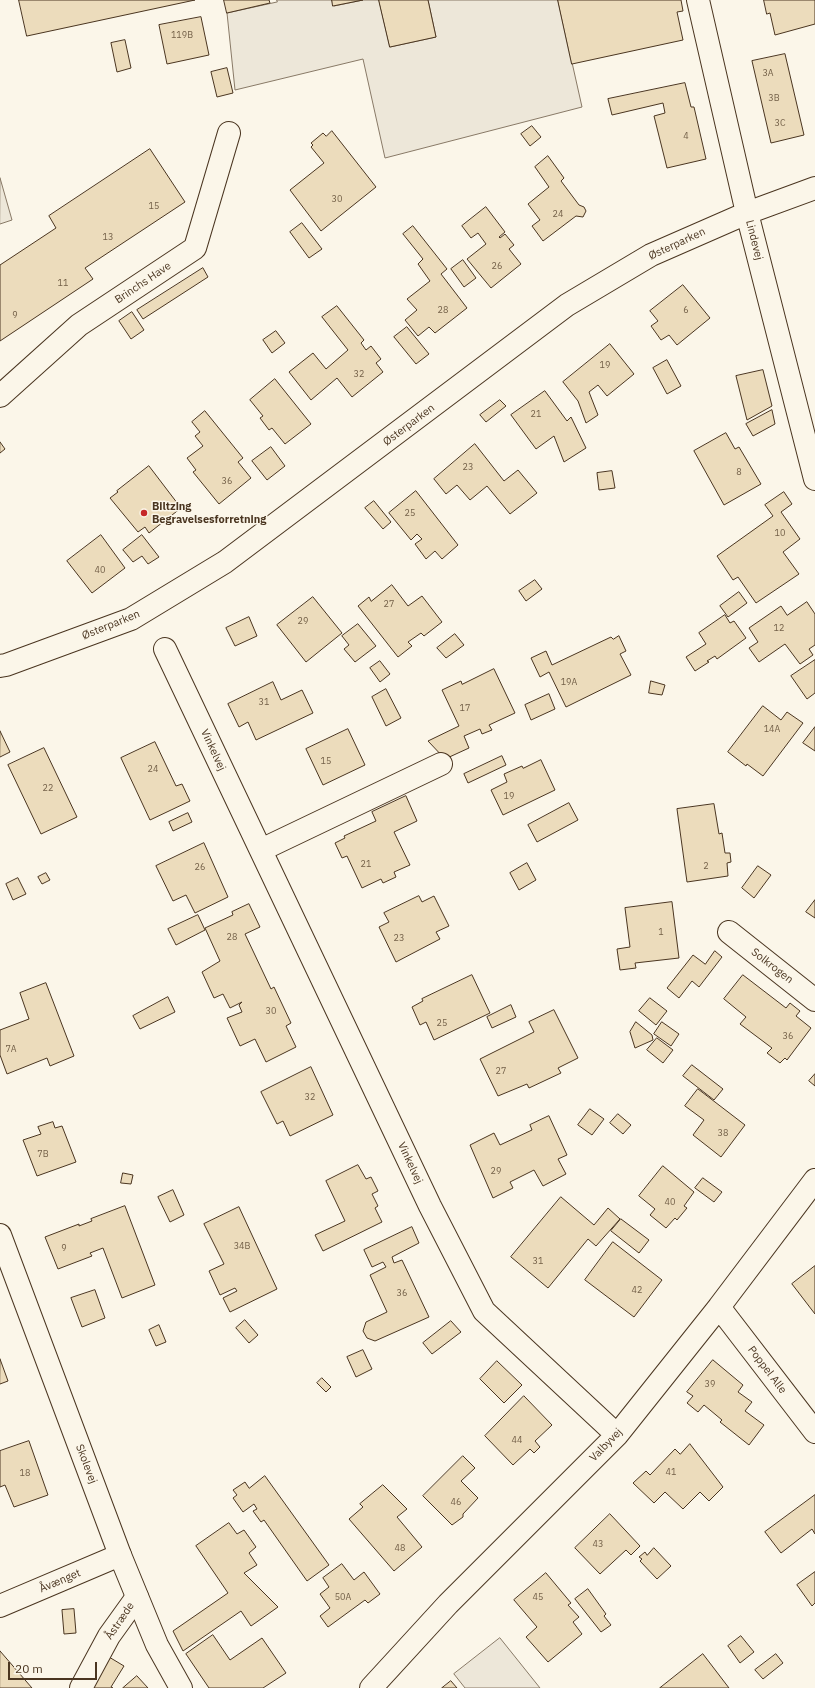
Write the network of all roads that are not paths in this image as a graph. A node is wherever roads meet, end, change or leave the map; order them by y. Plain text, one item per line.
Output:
1 (698, 0) edge
2 (229, 133) dead end
3 (815, 188) edge
4 (747, 212) junction
5 (0, 396) edge
6 (815, 479) edge
7 (165, 649) dead end
8 (2, 667) edge
9 (442, 764) dead end
10 (261, 850) junction
11 (729, 932) dead end
12 (815, 1000) edge
13 (815, 1180) edge
14 (0, 1235) edge
15 (719, 1306) junction
16 (815, 1432) edge
17 (617, 1435) junction
18 (120, 1555) junction
19 (137, 1596) junction
20 (0, 1606) edge
21 (81, 1688) edge
22 (181, 1688) edge
23 (371, 1688) edge

1 - 4 street, Lindevej
2 - 5 street, Brinchs Have
3 - 4 street, Østerparken
4 - 6 street, Lindevej
4 - 8 street, Østerparken
7 - 10 street, Vinkelvej
9 - 10 street
10 - 17 street, Vinkelvej
11 - 12 street, Solkrogen
13 - 15 street, Valbyvej
14 - 18 street, Skolevej
15 - 16 street, Poppel Alle
15 - 17 street, Valbyvej
17 - 23 street, Valbyvej
18 - 19 street, Skolevej
18 - 20 street, Åvænget
19 - 21 street, Åstræde
19 - 22 street, Skolevej

